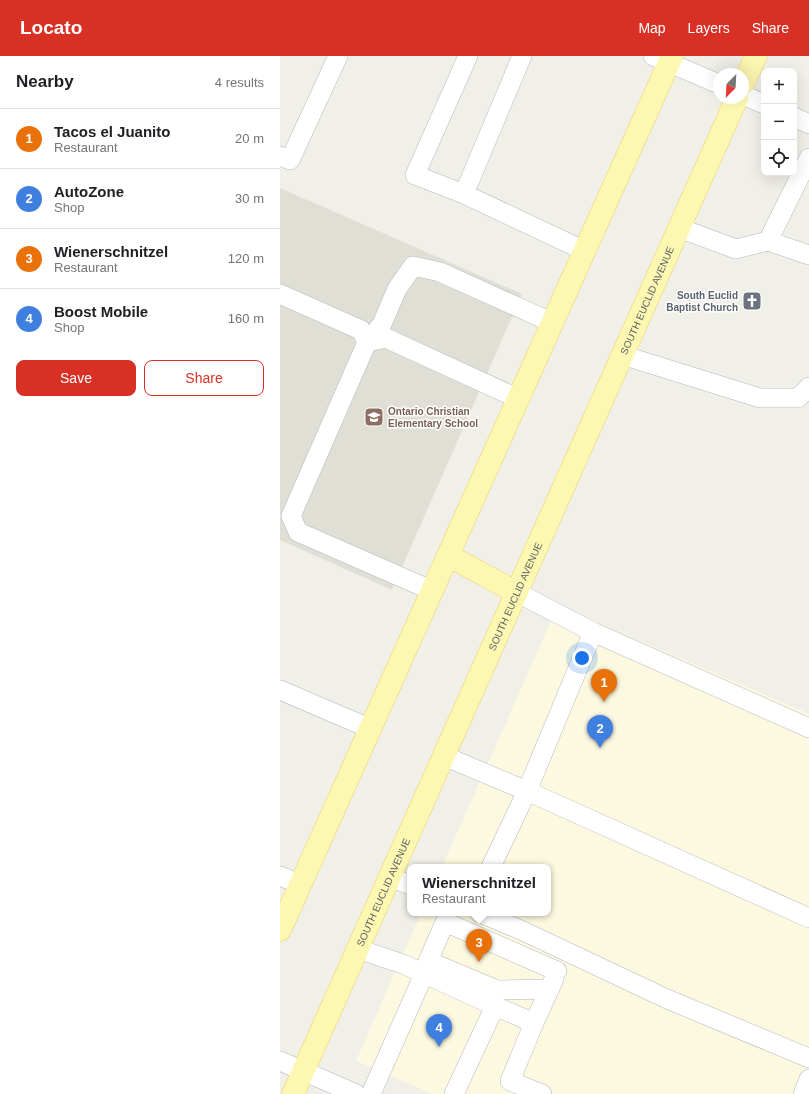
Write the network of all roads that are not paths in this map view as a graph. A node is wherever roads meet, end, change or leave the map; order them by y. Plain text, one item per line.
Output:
1 (338, 56) edge
2 (468, 56) edge
3 (522, 56) edge
4 (756, 56) edge
5 (665, 58) edge
6 (749, 71) edge
7 (711, 81) edge
8 (749, 98) edge
9 (761, 103) edge
10 (734, 104) edge
11 (797, 119) edge
12 (809, 124) edge
13 (280, 156) edge
14 (809, 158) edge
15 (464, 194) junction
16 (679, 228) junction
17 (768, 241) junction
18 (585, 251) junction
19 (809, 255) edge
20 (280, 294) edge
21 (553, 324) junction
22 (367, 342) junction
23 (622, 355) junction
24 (809, 387) edge
25 (519, 399) junction
26 (449, 556) junction
27 (433, 591) junction
28 (516, 592) junction
29 (593, 632) junction
30 (280, 690) edge
31 (809, 728) edge
32 (372, 729) junction
33 (444, 756) junction
34 (527, 791) junction
35 (492, 864) edge
36 (280, 876) edge
37 (390, 877) junction
38 (407, 884) edge
39 (301, 885) junction
40 (487, 916) edge
41 (809, 918) edge
42 (280, 930) edge
43 (358, 949) junction
44 (565, 952) junction
45 (557, 972) junction
46 (424, 974) junction
47 (550, 989) junction
48 (494, 1006) junction
49 (534, 1023) junction
50 (809, 1058) edge
51 (280, 1061) edge
52 (303, 1071) junction
53 (809, 1079) edge
54 (293, 1094) edge
55 (356, 1094) edge
56 (372, 1094) edge
57 (454, 1094) edge
58 (542, 1094) edge
59 (803, 1094) edge

1 - 13 street
2 - 15 street
3 - 15 street
4 - 6 main road
5 - 7 street
5 - 18 main road
8 - 9 street
10 - 16 main road, SOUTH EUCLID AVENUE
11 - 12 street
14 - 17 street
15 - 18 street
16 - 17 street
16 - 23 main road, SOUTH EUCLID AVENUE
17 - 19 street
18 - 21 main road
20 - 22 street
21 - 22 street
21 - 25 main road
22 - 25 street
22 - 27 street
23 - 24 street
23 - 28 main road, SOUTH EUCLID AVENUE
25 - 26 main road
26 - 27 main road
26 - 28 main road
27 - 32 main road
28 - 29 street
28 - 33 main road, SOUTH EUCLID AVENUE
29 - 31 street
29 - 34 street
30 - 32 street
32 - 39 main road
33 - 34 street
33 - 37 main road, SOUTH EUCLID AVENUE
34 - 35 street
34 - 41 street
36 - 39 street
37 - 38 street
37 - 43 main road, SOUTH EUCLID AVENUE
39 - 42 main road
40 - 44 street
43 - 46 street
43 - 52 main road, SOUTH EUCLID AVENUE
44 - 45 street
44 - 50 street
45 - 47 street
45 - 47 street
46 - 48 street
46 - 56 street
47 - 49 street
48 - 49 street
48 - 57 street
49 - 58 street
51 - 52 street
52 - 54 main road, SOUTH EUCLID AVENUE
52 - 55 street
53 - 59 street

